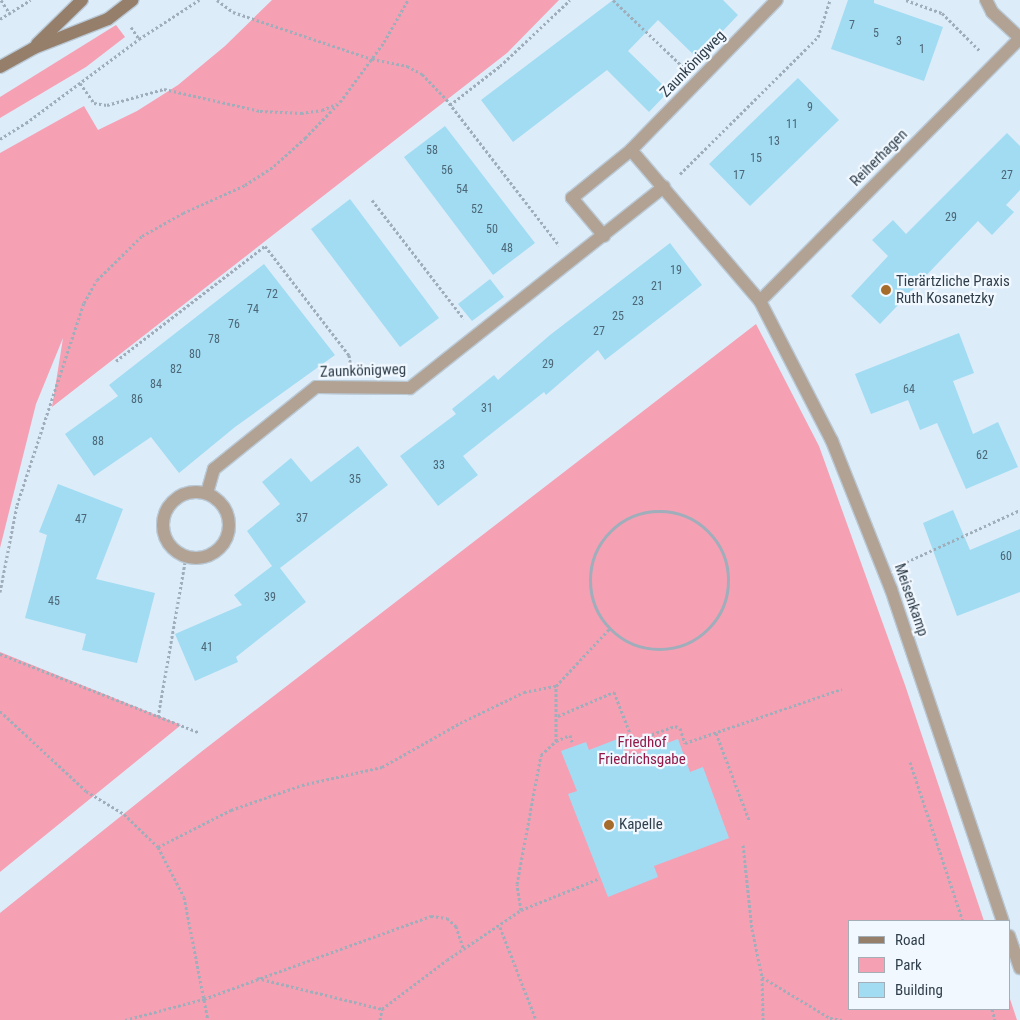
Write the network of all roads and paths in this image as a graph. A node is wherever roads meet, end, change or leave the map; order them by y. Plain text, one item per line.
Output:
1 (1, 0) edge
2 (31, 0) edge
3 (82, 0) edge
4 (132, 0) edge
5 (199, 0) edge
6 (217, 0) edge
7 (408, 0) edge
8 (570, 0) edge
9 (613, 0) edge
10 (777, 0) edge
11 (830, 0) edge
12 (906, 0) edge
13 (986, 0) edge
14 (10, 14) junction
15 (0, 20) edge
16 (1020, 38) edge
17 (34, 48) junction
18 (372, 59) junction
19 (994, 64) junction
20 (0, 68) edge
21 (699, 82) junction
22 (80, 83) junction
23 (340, 102) junction
24 (450, 105) junction
25 (0, 139) edge
26 (631, 150) junction
27 (664, 187) junction
28 (372, 200) dead end
29 (604, 236) junction
30 (571, 262) junction
31 (760, 300) junction
32 (477, 335) junction
33 (116, 361) dead end
34 (355, 387) junction
35 (207, 493) junction
36 (1020, 510) edge
37 (186, 557) junction
38 (884, 572) junction
39 (0, 592) edge
40 (610, 628) junction
41 (0, 654) edge
42 (556, 686) junction
43 (842, 689) dead end
44 (0, 712) edge
45 (558, 716) junction
46 (158, 717) junction
47 (198, 732) dead end
48 (716, 733) junction
49 (556, 741) junction
50 (572, 742) dead end
51 (685, 743) junction
52 (680, 745) dead end
53 (910, 762) dead end
54 (749, 820) dead end
55 (743, 845) dead end
56 (158, 847) junction
57 (600, 878) dead end
58 (521, 910) junction
59 (963, 920) edge
60 (1004, 920) edge
61 (500, 927) junction
62 (1010, 939) edge
63 (464, 950) junction
64 (1020, 968) edge
65 (762, 977) junction
66 (256, 978) junction
67 (204, 999) junction
68 (382, 1009) junction
69 (142, 1015) junction
70 (125, 1020) edge
71 (143, 1020) edge
72 (208, 1020) edge
73 (380, 1020) edge
74 (536, 1020) edge
75 (763, 1020) edge
76 (842, 1020) edge

1 - 14 path
2 - 14 path
3 - 17 main road
4 - 17 main road
5 - 22 path
6 - 18 path
7 - 18 path
8 - 24 path
9 - 21 path
10 - 21 street, Zaunkönigweg
11 - 27 path
12 - 19 path
13 - 16 street
14 - 15 path
16 - 19 street, Reiherhagen
17 - 20 main road
18 - 23 path
18 - 24 path
19 - 31 street, Reiherhagen
21 - 26 street, Zaunkönigweg
22 - 23 path
22 - 25 path
23 - 39 path
24 - 30 path
26 - 27 street
26 - 29 street, Zaunkönigweg
27 - 29 street, Zaunkönigweg
27 - 31 street
28 - 32 path
29 - 30 street, Zaunkönigweg
30 - 32 street, Zaunkönigweg
31 - 38 street, Meisenkamp
32 - 34 street, Zaunkönigweg
33 - 34 path
34 - 35 street, Zaunkönigweg
35 - 37 street
35 - 37 street
36 - 38 path
37 - 46 path
38 - 60 street, Meisenkamp
40 - 40 path
40 - 42 path
41 - 46 path
42 - 45 path
42 - 56 path
43 - 48 path
44 - 56 path
45 - 49 path
45 - 51 path
46 - 47 path
48 - 51 path
48 - 54 path
49 - 50 path
49 - 58 path
51 - 52 path
53 - 59 path
55 - 65 path
56 - 67 path
57 - 58 path
58 - 61 path
61 - 63 path
61 - 74 path
62 - 64 street
63 - 66 path
63 - 68 path
65 - 75 path
65 - 76 path
66 - 67 path
66 - 68 path
67 - 69 path
67 - 72 path
68 - 73 path
69 - 70 path
69 - 71 path

